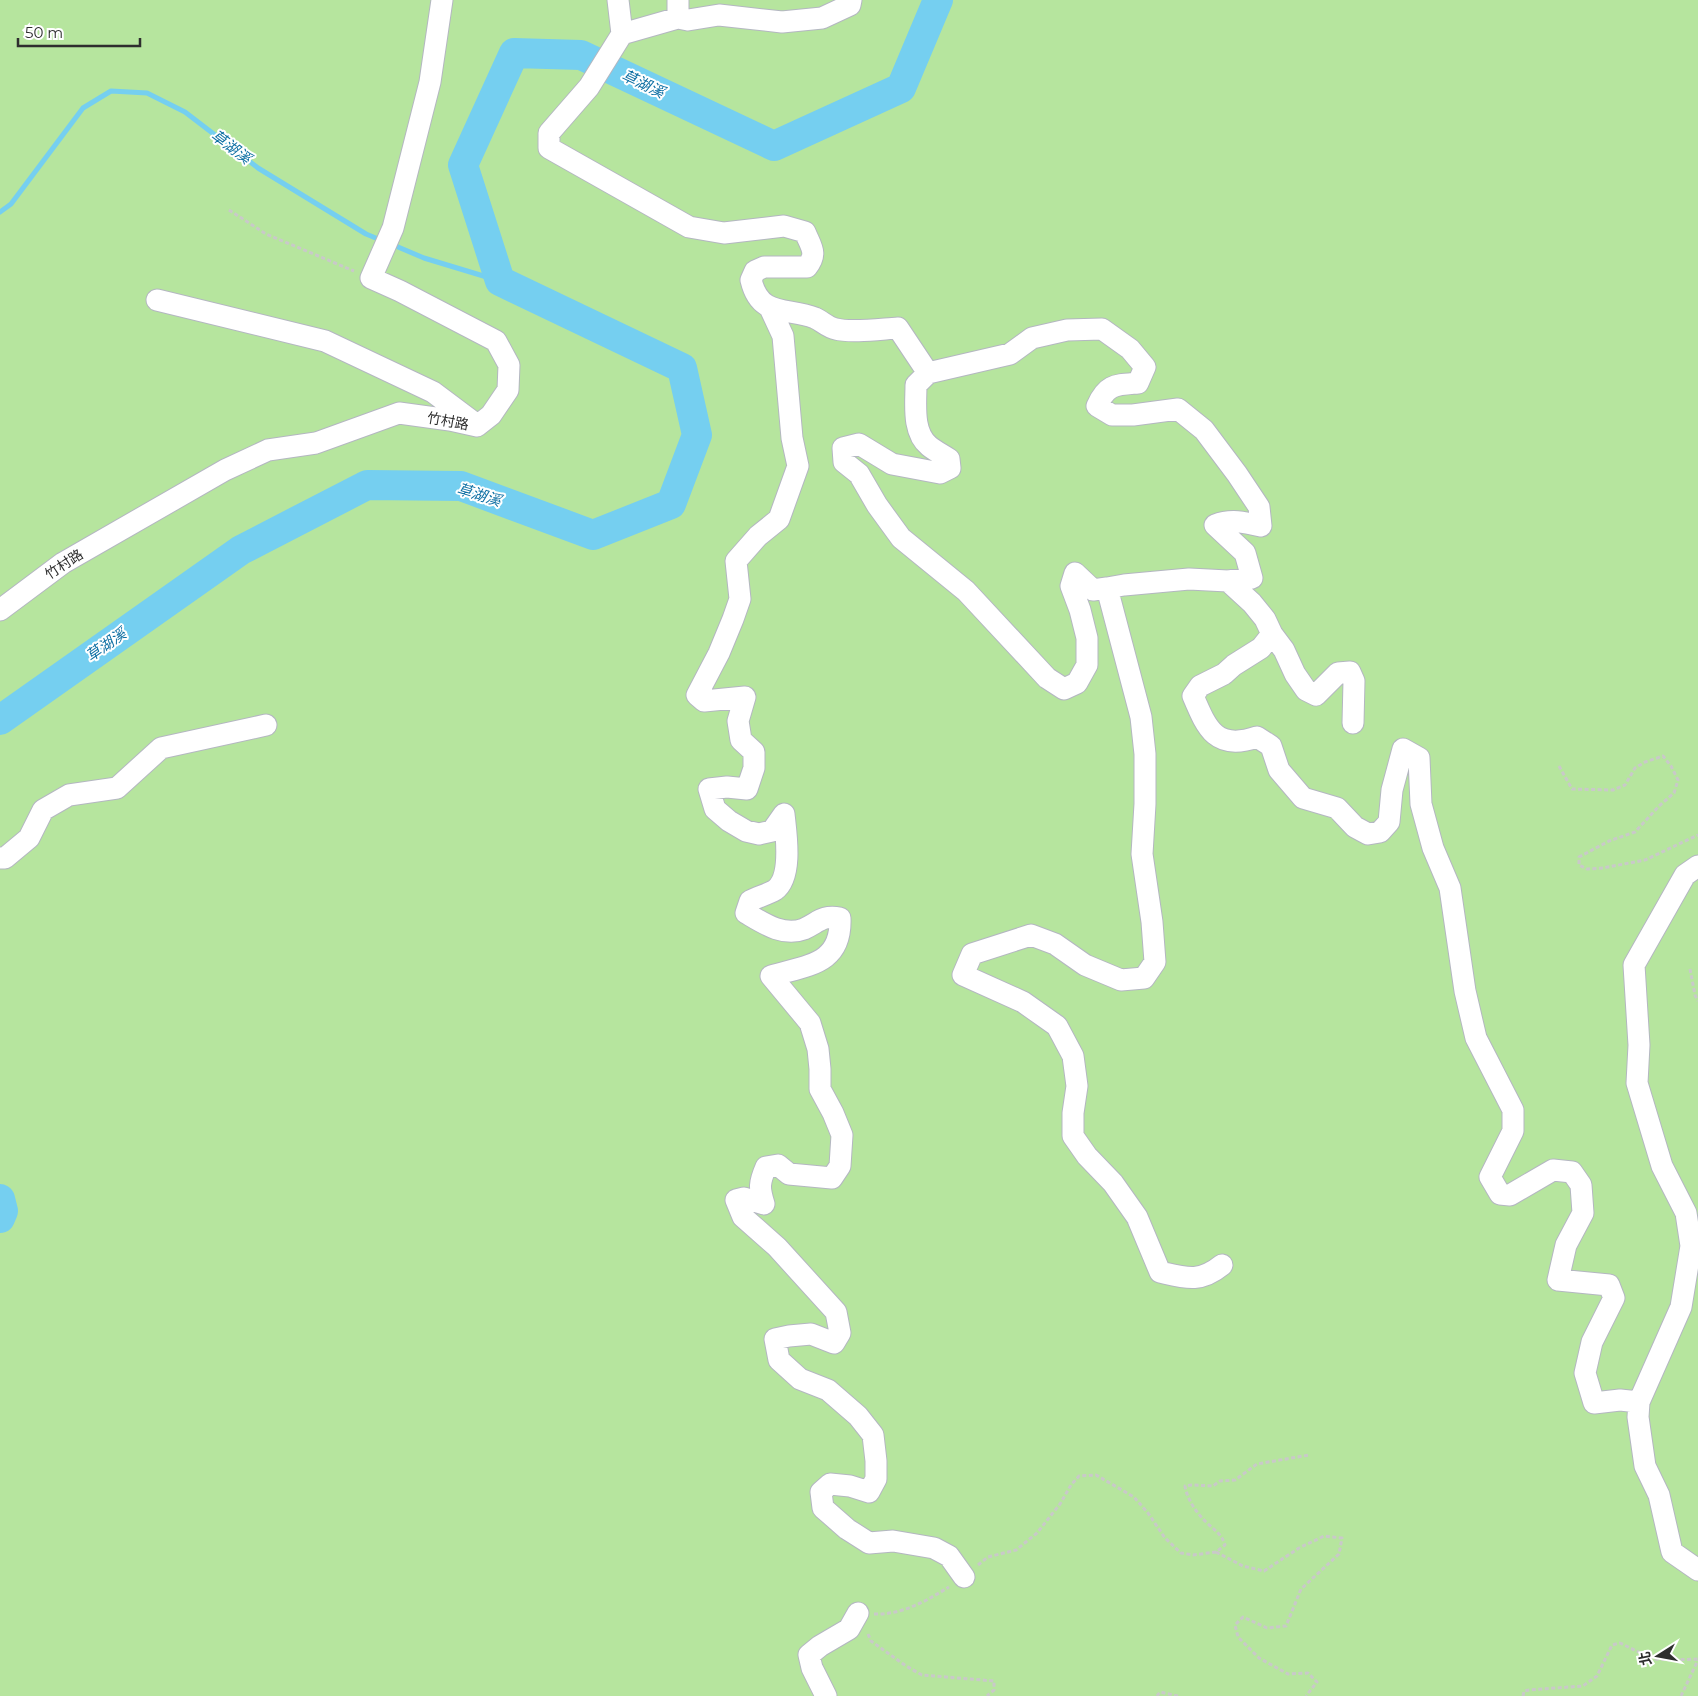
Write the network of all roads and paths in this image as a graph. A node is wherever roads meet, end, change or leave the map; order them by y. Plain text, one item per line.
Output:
1 (442, 0) edge
2 (618, 0) edge
3 (851, 0) edge
4 (678, 9) edge
5 (622, 34) junction
6 (229, 210) dead end
7 (371, 278) junction
8 (157, 300) dead end
9 (770, 308) junction
10 (928, 373) junction
11 (477, 426) junction
12 (1228, 581) junction
13 (1107, 588) junction
14 (0, 610) edge
15 (1272, 634) junction
16 (1353, 724) dead end
17 (266, 725) dead end
18 (1559, 766) dead end
19 (1698, 835) edge
20 (0, 858) edge
21 (1698, 866) edge
22 (1690, 970) dead end
23 (1698, 1001) edge
24 (1222, 1265) dead end
25 (1639, 1402) junction
26 (1309, 1456) dead end
27 (1216, 1552) junction
28 (1698, 1570) edge
29 (964, 1577) junction
30 (858, 1613) junction
31 (1698, 1659) edge
32 (826, 1696) edge
33 (987, 1696) edge
34 (1157, 1696) edge
35 (1178, 1696) edge
36 (1306, 1696) edge
37 (1523, 1696) edge
38 (1681, 1696) edge

1 - 7 street
2 - 5 street
3 - 4 street
4 - 5 street
5 - 9 street
6 - 7 path
7 - 11 street, 竹村路
8 - 11 street
9 - 10 street
9 - 29 street
10 - 12 street
10 - 13 street
11 - 14 street, 竹村路
12 - 13 street
12 - 15 street
13 - 24 street
15 - 16 street
15 - 25 street
17 - 20 street
18 - 19 path
21 - 25 street
22 - 23 path
25 - 28 street
26 - 27 path
27 - 29 path
27 - 36 path
29 - 30 path
30 - 32 street
30 - 33 path
31 - 37 path
31 - 38 path
34 - 35 path

